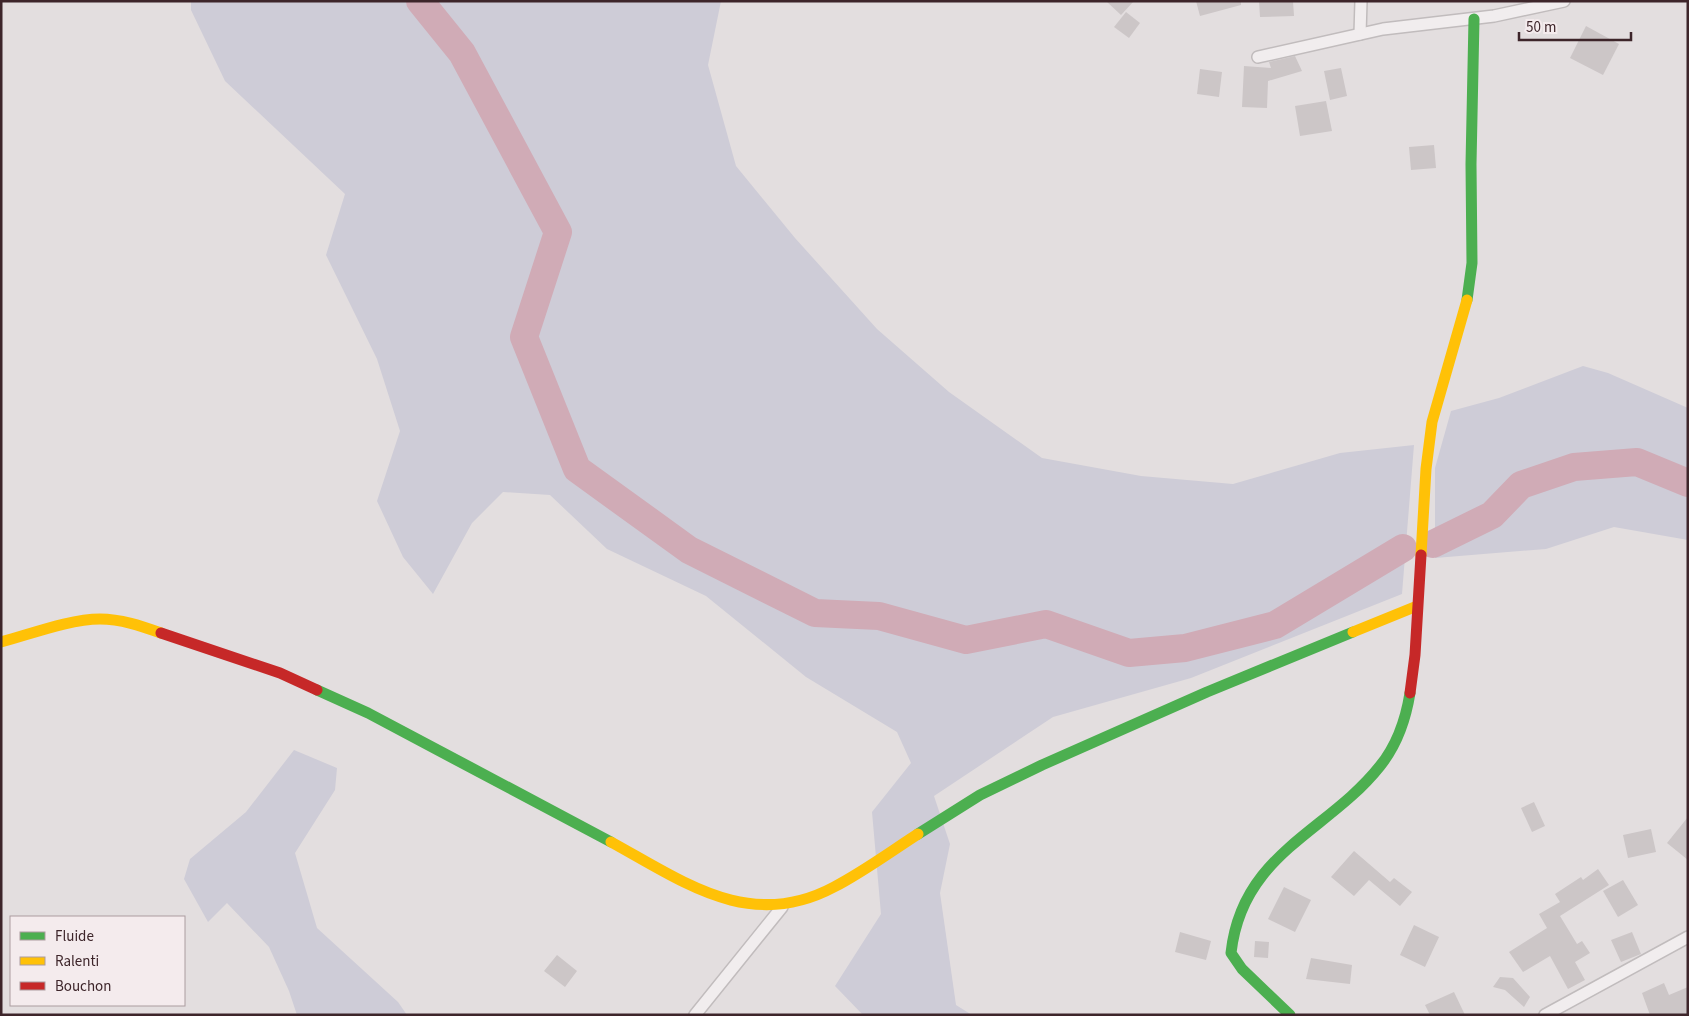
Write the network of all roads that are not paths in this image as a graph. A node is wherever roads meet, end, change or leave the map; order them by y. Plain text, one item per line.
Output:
1 (1361, 1) edge
2 (1564, 1) edge
3 (1474, 19) junction
4 (1360, 34) junction
5 (1258, 58) dead end
6 (1417, 606) junction
7 (1, 642) edge
8 (782, 906) junction
9 (1688, 937) edge
10 (695, 1015) edge
11 (1290, 1015) edge
12 (1545, 1015) edge

1 - 4 street
2 - 3 street
3 - 4 street
3 - 6 street
4 - 5 street
6 - 8 street
6 - 11 street
7 - 8 street
8 - 10 street
9 - 12 street

